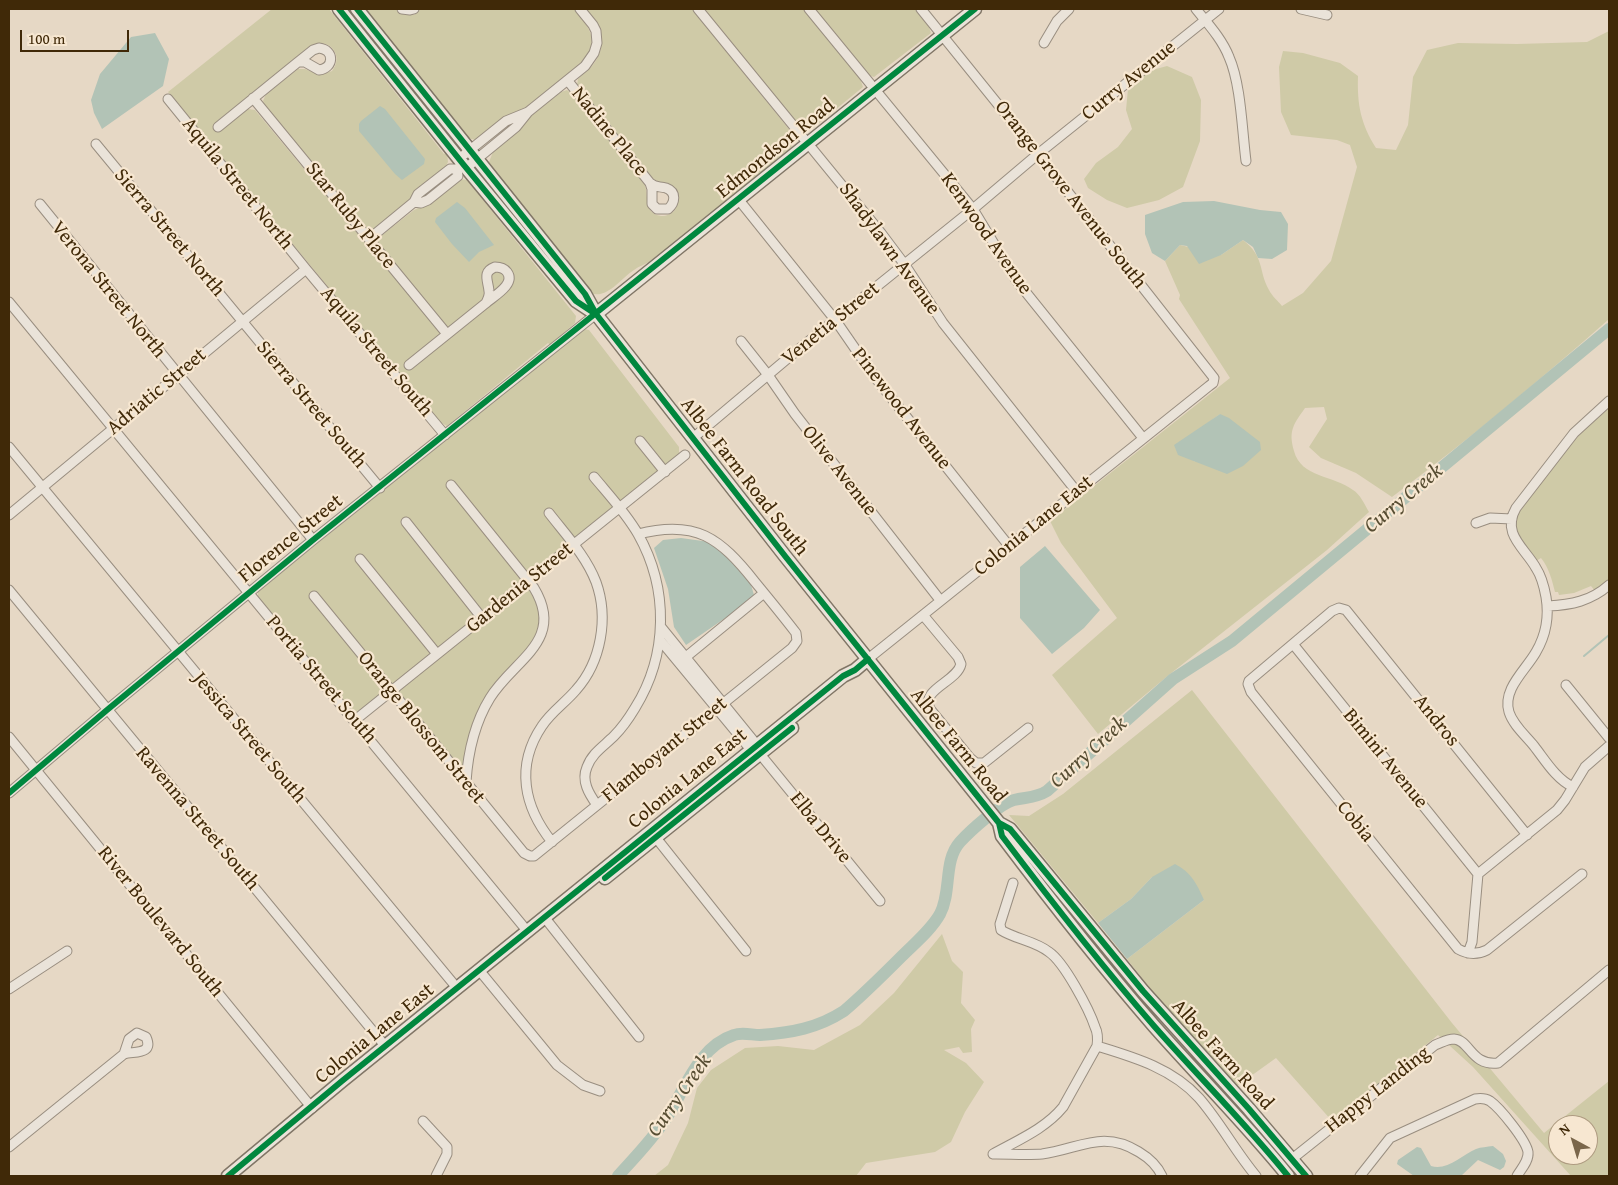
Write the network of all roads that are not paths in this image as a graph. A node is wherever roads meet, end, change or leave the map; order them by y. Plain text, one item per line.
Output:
1 (339, 9) edge
2 (358, 9) edge
3 (402, 9) edge
4 (414, 9) edge
5 (580, 9) edge
6 (698, 9) edge
7 (809, 9) edge
8 (921, 9) edge
9 (975, 9) edge
10 (1069, 9) edge
11 (1196, 9) edge
12 (1219, 9) edge
13 (1301, 9) edge
14 (1327, 15) dead end
15 (1205, 20) junction
16 (943, 35) junction
17 (1044, 43) dead end
18 (298, 62) dead end
19 (568, 81) junction
20 (876, 89) junction
21 (253, 98) junction
22 (168, 99) dead end
23 (528, 112) junction
24 (218, 127) dead end
25 (498, 128) junction
26 (504, 137) junction
27 (96, 144) dead end
28 (808, 144) junction
29 (473, 154) junction
30 (1038, 154) junction
31 (1246, 161) dead end
32 (461, 165) junction
33 (434, 182) junction
34 (650, 183) dead end
35 (440, 190) junction
36 (739, 200) junction
37 (414, 202) junction
38 (40, 204) dead end
39 (973, 209) junction
40 (369, 240) junction
41 (905, 265) junction
42 (306, 269) junction
43 (9, 302) edge
44 (486, 303) dead end
45 (596, 314) junction
46 (836, 321) junction
47 (242, 322) junction
48 (447, 334) junction
49 (741, 341) dead end
50 (409, 365) dead end
51 (177, 375) junction
52 (768, 375) junction
53 (1213, 382) joint
54 (1609, 401) edge
55 (112, 429) junction
56 (446, 435) junction
57 (693, 438) junction
58 (1144, 438) junction
59 (640, 440) dead end
60 (9, 447) edge
61 (685, 455) dead end
62 (665, 472) junction
63 (594, 477) dead end
64 (451, 485) dead end
65 (42, 487) junction
66 (380, 488) junction
67 (1077, 492) junction
68 (619, 508) junction
69 (549, 513) dead end
70 (9, 516) edge
71 (1512, 519) junction
72 (406, 522) dead end
73 (1476, 523) dead end
74 (638, 534) junction
75 (313, 540) junction
76 (574, 544) junction
77 (1009, 546) junction
78 (360, 559) dead end
79 (528, 581) junction
80 (1609, 585) edge
81 (9, 590) edge
82 (764, 593) junction
83 (250, 594) junction
84 (314, 596) dead end
85 (940, 600) junction
86 (1548, 606) junction
87 (922, 615) junction
88 (482, 618) junction
89 (661, 627) junction
90 (660, 640) junction
91 (1293, 644) junction
92 (178, 652) junction
93 (437, 654) junction
94 (868, 659) junction
95 (682, 660) junction
96 (1566, 685) dead end
97 (391, 692) junction
98 (720, 706) junction
99 (107, 710) junction
100 (354, 721) junction
101 (1028, 728) dead end
102 (9, 737) edge
103 (1609, 738) edge
104 (1609, 746) edge
105 (756, 750) junction
106 (35, 769) junction
107 (466, 782) junction
108 (1573, 787) junction
109 (9, 793) edge
110 (597, 805) junction
111 (1000, 823) junction
112 (1527, 834) junction
113 (653, 835) junction
114 (552, 842) junction
115 (530, 856) joint
116 (1478, 874) junction
117 (1582, 874) dead end
118 (1013, 883) dead end
119 (880, 901) dead end
120 (545, 918) junction
121 (528, 932) junction
122 (68, 951) dead end
123 (746, 951) dead end
124 (1468, 953) junction
125 (479, 970) junction
126 (1609, 970) edge
127 (457, 988) junction
128 (9, 989) edge
129 (639, 1037) dead end
130 (1097, 1046) junction
131 (386, 1047) junction
132 (124, 1054) dead end
133 (600, 1091) dead end
134 (1217, 1094) junction
135 (312, 1108) junction
136 (423, 1121) dead end
137 (9, 1146) edge
138 (1292, 1159) junction
139 (228, 1176) edge
140 (436, 1176) edge
141 (1162, 1176) edge
142 (1256, 1176) edge
143 (1288, 1176) edge
144 (1301, 1176) edge
145 (1306, 1176) edge
146 (1360, 1176) edge
147 (1517, 1176) edge

1 - 32 main road, Albee Farm Road South
2 - 29 main road, Albee Farm Road South
3 - 4 street
5 - 19 street
6 - 28 street, Shadylawn Avenue
7 - 20 street, Kenwood Avenue
8 - 16 street, Orange Grove Avenue South
9 - 16 main road, Edmondson Road
10 - 17 street
11 - 15 street
12 - 15 street, Curry Avenue
13 - 14 street
15 - 30 street, Curry Avenue
15 - 31 street
16 - 20 main road, Edmondson Road
16 - 30 street, Orange Grove Avenue South
18 - 21 street
19 - 23 street
19 - 34 street, Nadine Place
20 - 28 main road, Edmondson Road
20 - 39 street, Kenwood Avenue
21 - 24 street
21 - 40 street, Star Ruby Place
22 - 42 street, Aquila Street North
23 - 25 street
23 - 26 street
25 - 26 street
25 - 29 street
26 - 29 street
27 - 47 street, Sierra Street North
28 - 36 main road, Edmondson Road
28 - 41 street, Shadylawn Avenue
29 - 32 street
29 - 45 main road, Albee Farm Road South
30 - 39 street, Venetia Street
30 - 53 street, Orange Grove Avenue South
32 - 33 street
32 - 35 street
32 - 45 main road, Albee Farm Road South
33 - 35 street
33 - 37 street
35 - 37 street
36 - 45 main road, Edmondson Road
36 - 46 street, Pinewood Avenue
37 - 40 street
38 - 51 street, Verona Street North
39 - 41 street, Venetia Street
39 - 58 street, Kenwood Avenue
40 - 48 street, Star Ruby Place
41 - 46 street, Venetia Street
41 - 67 street, Shadylawn Avenue
42 - 47 street, Adriatic Street
42 - 56 street, Aquila Street South
43 - 55 street, Portia Street South
44 - 48 street
45 - 56 street, Florence Street
45 - 57 main road, Albee Farm Road South
46 - 52 street, Venetia Street
46 - 77 street, Pinewood Avenue
47 - 51 street, Adriatic Street
47 - 66 street, Sierra Street South
48 - 50 street
49 - 52 street, Olive Avenue
51 - 55 street, Adriatic Street
51 - 75 street, Verona Street North
52 - 57 street, Venetia Street
52 - 85 street, Olive Avenue
53 - 58 street, Colonia Lane East
54 - 71 street
55 - 65 street, Adriatic Street
55 - 83 street, Portia Street South
56 - 66 street, Florence Street
57 - 94 main road, Albee Farm Road South
58 - 67 street, Colonia Lane East
59 - 62 street
60 - 65 street, Jessica Street South
61 - 62 street, Gardenia Street
62 - 68 street, Gardenia Street
63 - 68 street
64 - 79 street
65 - 70 street, Adriatic Street
65 - 92 street, Jessica Street South
66 - 75 street, Florence Street
67 - 77 street, Colonia Lane East
68 - 74 street
68 - 76 street, Gardenia Street
69 - 76 street
71 - 73 street
71 - 86 street
72 - 88 street
74 - 82 street
74 - 89 street
75 - 83 street, Florence Street
76 - 79 street, Gardenia Street
76 - 114 street
77 - 85 street, Colonia Lane East
78 - 93 street
79 - 88 street, Gardenia Street
79 - 107 street
80 - 86 street
81 - 99 street, Ravenna Street South
82 - 95 street
82 - 98 street, Flamboyant Street
83 - 92 street, Florence Street
83 - 100 street, Portia Street South
84 - 97 street, Orange Blossom Street
85 - 87 street, Colonia Lane East
86 - 108 street
87 - 94 street, Colonia Lane East
87 - 101 street
88 - 93 street, Gardenia Street
89 - 90 street
89 - 95 street
90 - 95 street
90 - 110 street
91 - 112 street, Andros
91 - 116 street, Bimini Avenue
91 - 124 street, Cobia
92 - 99 street, Florence Street
92 - 127 street, Jessica Street South
93 - 97 street, Gardenia Street
94 - 105 main road, Colonia Lane East
94 - 111 main road, Albee Farm Road
95 - 98 street, Elba Drive
96 - 103 street
97 - 100 street, Gardenia Street
97 - 107 street, Orange Blossom Street
98 - 105 street, Elba Drive
98 - 110 street, Flamboyant Street
99 - 106 street, Florence Street
99 - 131 street, Ravenna Street South
100 - 121 street, Portia Street South
102 - 106 street, River Boulevard South
104 - 108 street
105 - 113 main road, Colonia Lane East
105 - 119 street, Elba Drive
106 - 109 street, Florence Street
106 - 135 street, River Boulevard South
107 - 115 street, Orange Blossom Street
108 - 112 street
110 - 114 street, Flamboyant Street
111 - 134 main road, Albee Farm Road
111 - 138 main road, Albee Farm Road
112 - 116 street
113 - 120 main road, Colonia Lane East
113 - 123 street
114 - 115 street, Flamboyant Street
116 - 124 street
117 - 124 street
118 - 130 street
120 - 121 main road, Colonia Lane East
120 - 129 street
121 - 125 main road, Colonia Lane East
122 - 128 street
125 - 127 main road, Colonia Lane East
125 - 133 street
126 - 138 street, Happy Landing
127 - 131 main road, Colonia Lane East
130 - 141 street
130 - 142 street
131 - 135 main road, Colonia Lane East
132 - 137 street
134 - 143 main road, Albee Farm Road
134 - 144 main road
135 - 139 main road, Colonia Lane East
136 - 140 street
138 - 145 main road, Albee Farm Road
146 - 147 street

